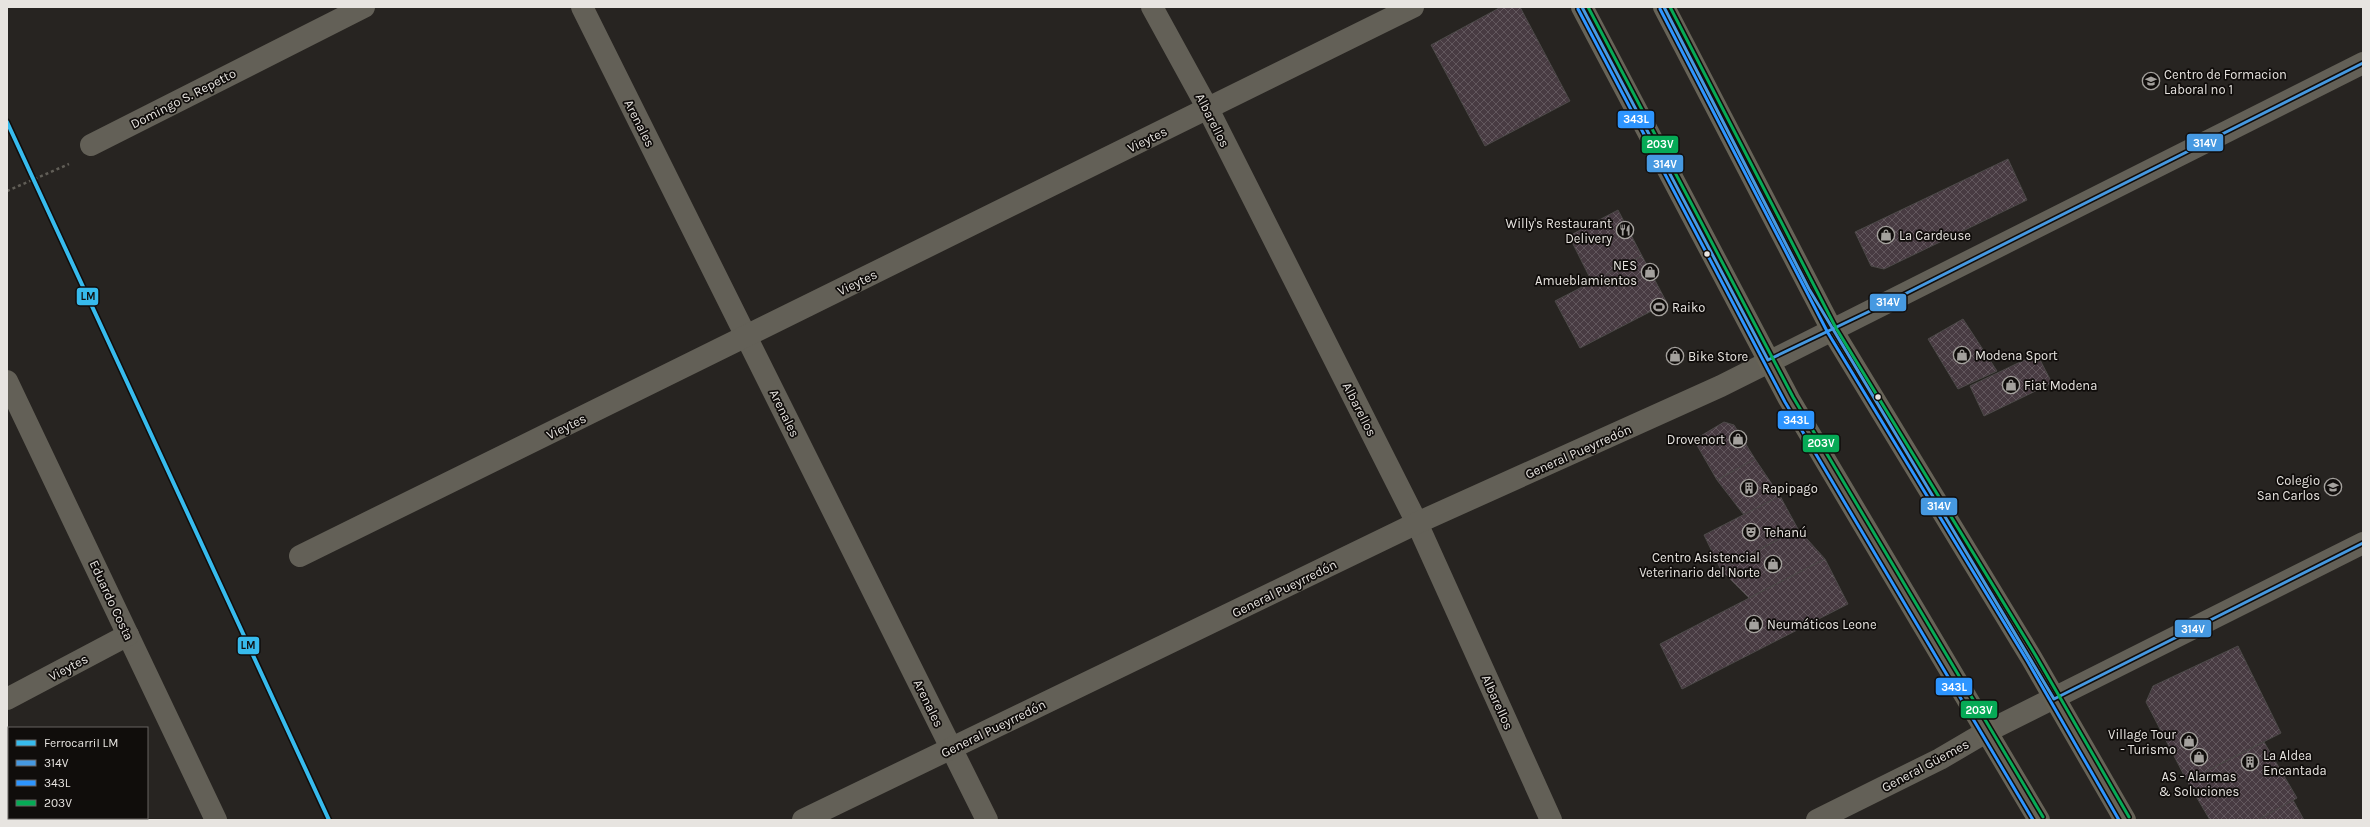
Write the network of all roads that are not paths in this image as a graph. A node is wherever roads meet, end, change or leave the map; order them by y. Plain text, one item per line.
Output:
1 (364, 7) edge
2 (582, 7) edge
3 (1152, 7) edge
4 (1413, 7) edge
5 (1582, 7) edge
6 (1664, 7) edge
7 (2363, 63) edge
8 (1208, 109) junction
9 (91, 145) road end
10 (1832, 330) junction
11 (747, 337) junction
12 (1768, 360) junction
13 (7, 381) edge
14 (1418, 523) junction
15 (2363, 543) edge
16 (300, 556) dead end
17 (128, 635) junction
18 (7, 699) edge
19 (2054, 699) junction
20 (1986, 732) junction
21 (951, 748) junction
22 (216, 820) edge
23 (803, 820) edge
24 (987, 820) edge
25 (1551, 820) edge
26 (1817, 820) edge
27 (2039, 820) edge
28 (2125, 820) edge

1 - 9 street, Domingo S. Repetto
2 - 11 street, Arenales
3 - 8 street, Albarellos
4 - 8 street, Vieytes
5 - 12 main road
6 - 10 main road
7 - 10 street, General Pueyrredón
8 - 11 street, Vieytes
8 - 14 street, Albarellos
10 - 12 street, General Pueyrredón
10 - 19 main road
11 - 16 street, Vieytes
11 - 21 street, Arenales
12 - 14 street, General Pueyrredón
12 - 20 main road
13 - 17 street, Eduardo Costa
14 - 21 street, General Pueyrredón
14 - 25 street, Albarellos
15 - 19 street, General Güemes
17 - 18 street, Vieytes
17 - 22 street, Eduardo Costa
19 - 20 street, General Güemes
19 - 28 main road
20 - 26 street, General Güemes
20 - 27 main road
21 - 23 street, General Pueyrredón
21 - 24 street, Arenales

